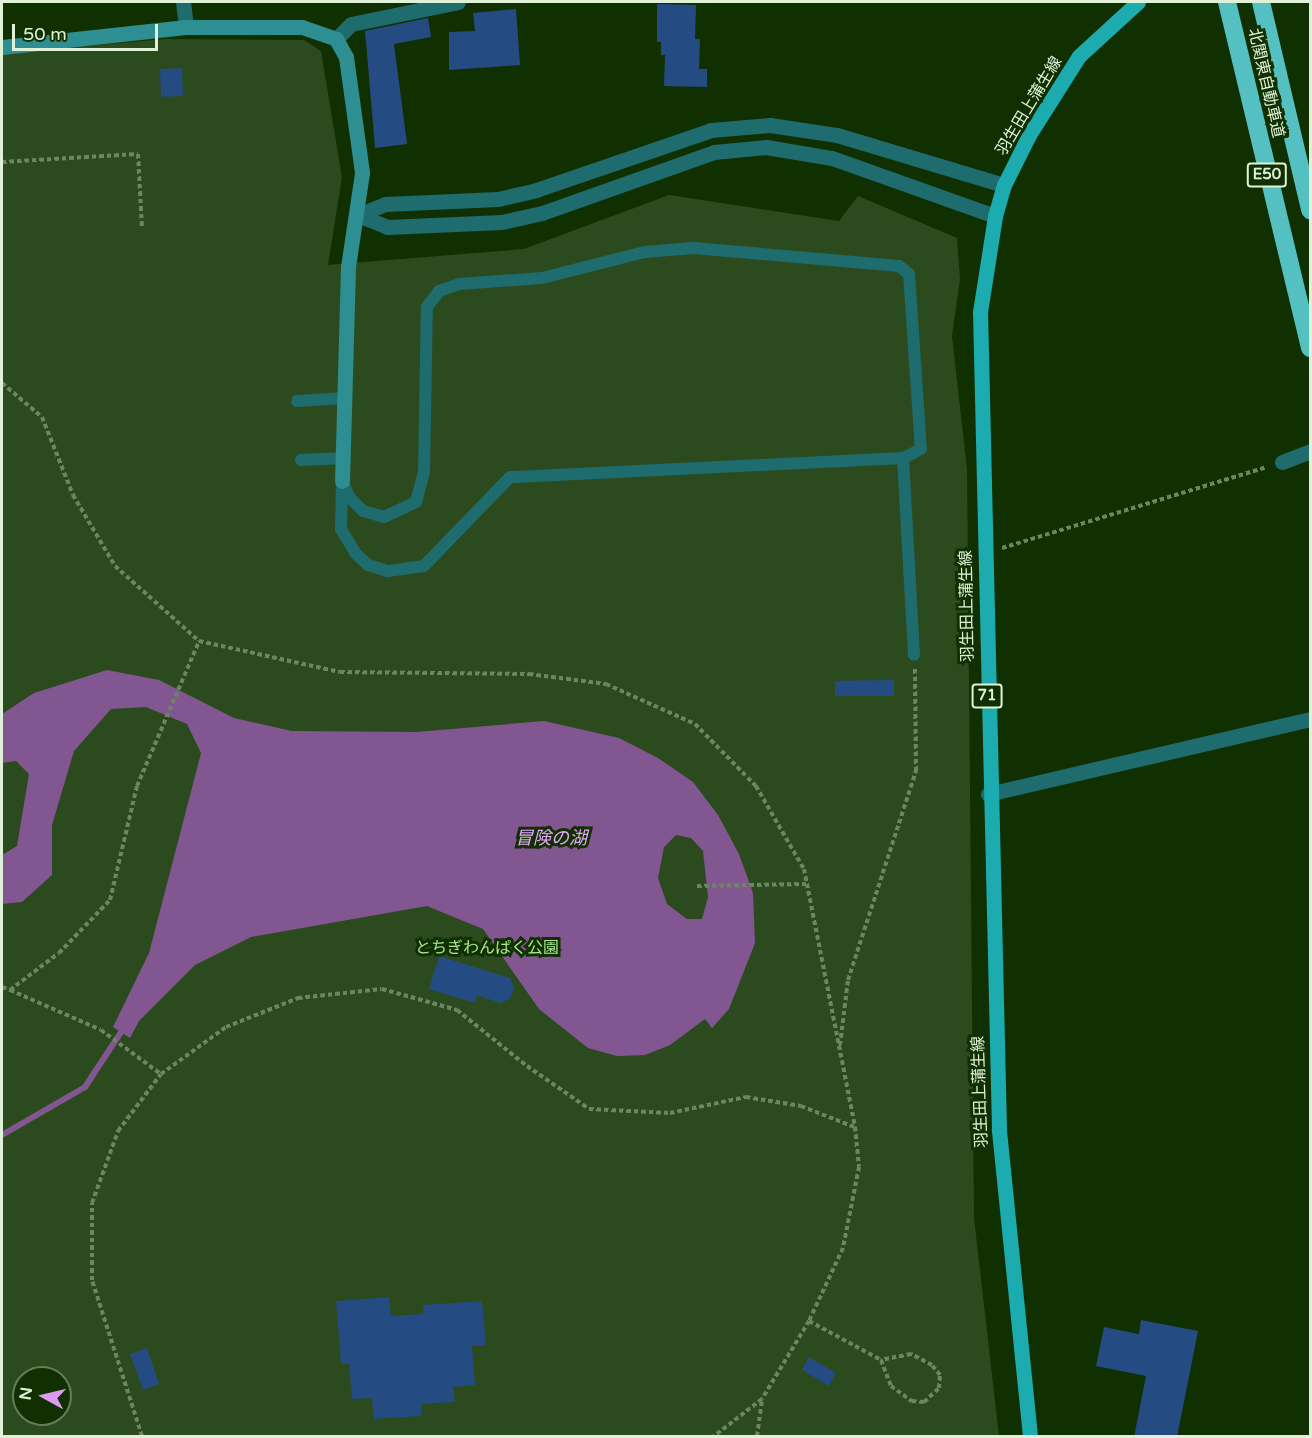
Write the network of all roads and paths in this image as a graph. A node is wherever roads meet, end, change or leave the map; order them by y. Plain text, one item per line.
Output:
1 (183, 2) edge
2 (458, 2) edge
3 (1138, 2) edge
4 (1227, 2) edge
5 (1261, 2) edge
6 (186, 27) junction
7 (336, 39) junction
8 (2, 47) edge
9 (2, 162) edge
10 (1004, 185) junction
11 (1311, 210) edge
12 (358, 215) junction
13 (995, 216) junction
14 (142, 229) dead end
15 (1311, 348) edge
16 (2, 382) edge
17 (345, 398) junction
18 (297, 401) dead end
19 (1311, 451) edge
20 (344, 458) junction
21 (903, 458) junction
22 (301, 460) dead end
23 (1282, 462) joint
24 (342, 481) junction
25 (985, 553) junction
26 (200, 641) junction
27 (914, 655) joint
28 (1311, 719) edge
29 (988, 794) junction
30 (807, 884) junction
31 (697, 886) dead end
32 (2, 987) edge
33 (10, 990) junction
34 (839, 1048) junction
35 (162, 1074) junction
36 (855, 1127) junction
37 (809, 1321) junction
38 (881, 1360) junction
39 (762, 1399) junction
40 (142, 1437) edge
41 (714, 1437) edge
42 (757, 1437) edge
43 (1030, 1437) edge

1 - 6 street
2 - 7 street
3 - 10 main road, 羽生田上蒲生線 / 71
4 - 15 highway, 北関東自動車道 / E50
5 - 11 highway, 北関東自動車道 / E50
6 - 7 street
6 - 8 street
7 - 12 street
9 - 14 path
10 - 12 street
10 - 13 main road, 羽生田上蒲生線 / 71
12 - 13 street
12 - 17 street
13 - 25 main road, 羽生田上蒲生線 / 71
16 - 26 path
17 - 18 lane
17 - 20 street
19 - 23 street
20 - 22 lane
20 - 24 street
21 - 24 lane
21 - 24 lane
21 - 27 lane
23 - 25 path
25 - 29 main road, 羽生田上蒲生線 / 71
26 - 30 path
26 - 33 path
27 - 34 path
28 - 29 street
29 - 43 main road, 羽生田上蒲生線 / 71
30 - 31 path
30 - 34 path
32 - 33 path
33 - 35 path
34 - 36 path
35 - 36 path
35 - 40 path
36 - 37 path
37 - 38 path
37 - 39 path
38 - 38 path
39 - 41 path
39 - 42 path

